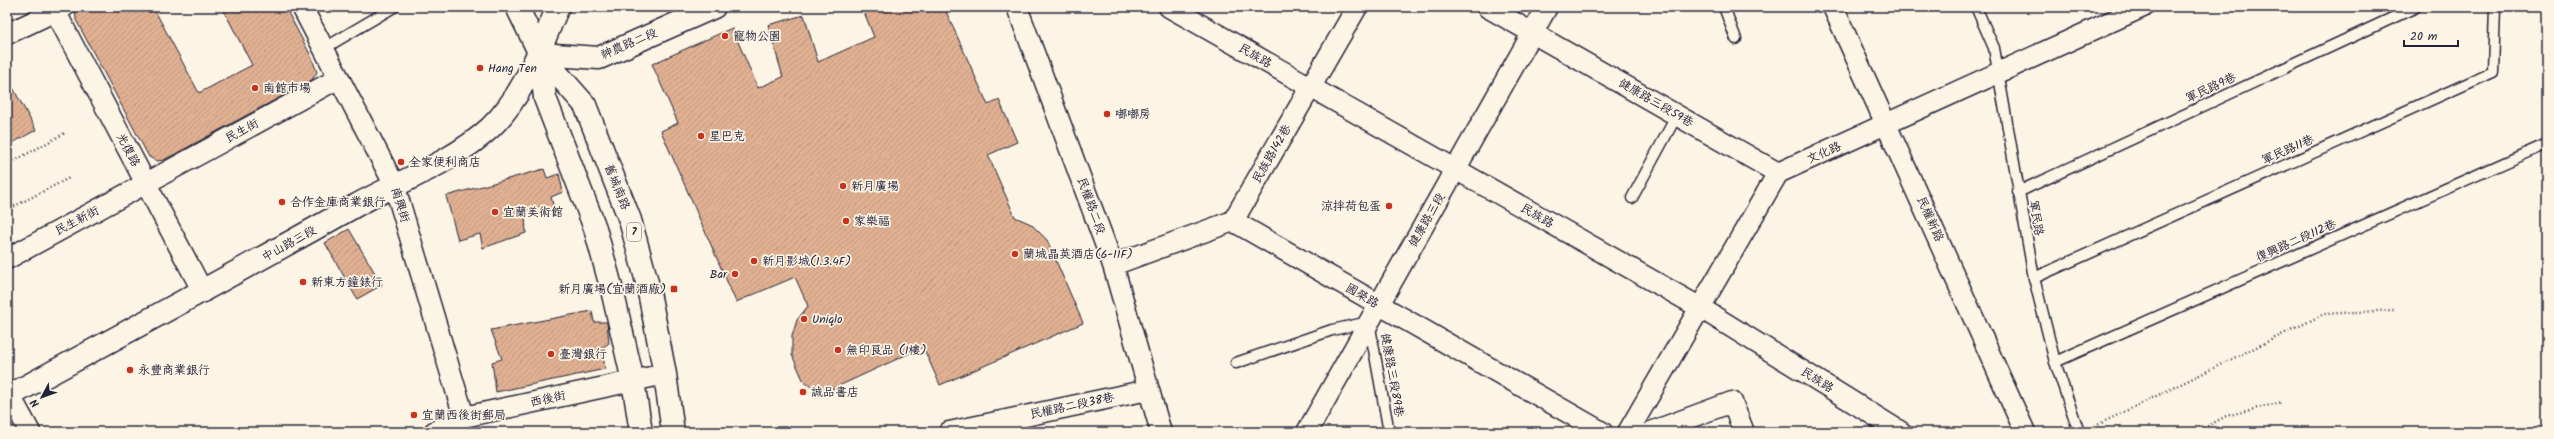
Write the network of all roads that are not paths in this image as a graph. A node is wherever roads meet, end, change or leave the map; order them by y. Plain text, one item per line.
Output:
1 (302, 7) edge
2 (394, 7) edge
3 (517, 7) edge
4 (533, 7) edge
5 (558, 7) edge
6 (714, 7) edge
7 (1018, 7) edge
8 (1169, 7) edge
9 (1357, 7) edge
10 (1487, 7) edge
11 (1547, 7) edge
12 (1724, 7) edge
13 (1833, 7) edge
14 (1976, 7) edge
15 (2143, 7) edge
16 (2416, 7) edge
17 (2495, 7) edge
18 (58, 9) edge
19 (1533, 33) junction
20 (7, 34) edge
21 (1736, 39) dead end
22 (323, 49) junction
23 (540, 54) junction
24 (1998, 72) junction
25 (339, 78) junction
26 (1311, 87) junction
27 (1677, 115) junction
28 (1888, 125) junction
29 (2547, 144) edge
30 (1456, 169) junction
31 (1778, 173) junction
32 (146, 184) junction
33 (394, 184) junction
34 (2018, 192) junction
35 (1632, 198) dead end
36 (1233, 222) junction
37 (7, 258) edge
38 (1113, 265) junction
39 (2034, 278) junction
40 (203, 292) junction
41 (1700, 308) junction
42 (1374, 314) junction
43 (2055, 362) junction
44 (1236, 363) dead end
45 (665, 374) junction
46 (633, 381) junction
47 (1148, 390) junction
48 (8, 394) edge
49 (464, 417) junction
50 (30, 432) edge
51 (434, 432) edge
52 (641, 432) edge
53 (673, 432) edge
54 (949, 432) edge
55 (1161, 432) edge
56 (1307, 432) edge
57 (1389, 432) edge
58 (1602, 432) edge
59 (1628, 432) edge
60 (1651, 432) edge
61 (1744, 432) edge
62 (1901, 432) edge
63 (2025, 432) edge
64 (2079, 432) edge

1 - 22 street, 南興街
2 - 22 lane
3 - 23 main road, 舊城南路 / 7
4 - 23 main road, 舊城南路 / 7
5 - 23 main road, 中山路三段
6 - 23 main road, 神農路二段
7 - 38 street, 民權路二段
8 - 26 street, 民族路
9 - 26 street, 民族路142巷
10 - 19 street, 健康路三段59巷
11 - 19 street, 健康路三段
12 - 21 lane
13 - 28 street, 民權新路
14 - 24 lane, 軍民路
15 - 24 street, 文化路
16 - 34 lane, 軍民路9巷
17 - 39 lane, 軍民路11巷
18 - 20 street
18 - 32 street, 光復路
19 - 27 street, 健康路三段59巷
19 - 30 street, 健康路三段
22 - 25 street, 南興街
23 - 33 main road, 中山路三段
23 - 45 main road, 舊城南路 / 7
23 - 46 main road, 舊城南路 / 7
24 - 28 street, 文化路
24 - 34 lane, 軍民路
25 - 32 street, 民生街
25 - 33 street, 南興街
26 - 30 street, 民族路
26 - 36 street, 民族路142巷
27 - 31 street, 健康路三段59巷
27 - 35 lane
28 - 31 street, 文化路
28 - 63 street, 民權新路
29 - 43 lane, 復興路二段112巷
30 - 41 street, 民族路
30 - 42 street, 健康路三段
31 - 41 street
32 - 37 street, 民生新街
32 - 40 street, 光復路
33 - 40 main road, 中山路三段
33 - 49 street, 南興街
34 - 39 lane, 軍民路
36 - 38 street
36 - 42 street, 國榮路
38 - 47 street, 民權路二段
39 - 43 lane, 軍民路
40 - 48 main road, 中山路三段
41 - 59 street
41 - 62 street, 民族路
42 - 44 lane
42 - 56 street, 健康路三段
42 - 57 lane, 健康路三段89巷
42 - 58 street, 國榮路
43 - 64 lane, 軍民路
45 - 46 street, 西後街
45 - 53 main road, 舊城南路 / 7
46 - 49 street, 西後街
46 - 52 main road, 舊城南路 / 7
47 - 54 street, 民權路二段38巷
47 - 55 street, 民權路二段
48 - 50 street
49 - 51 street, 西後街
60 - 61 street

